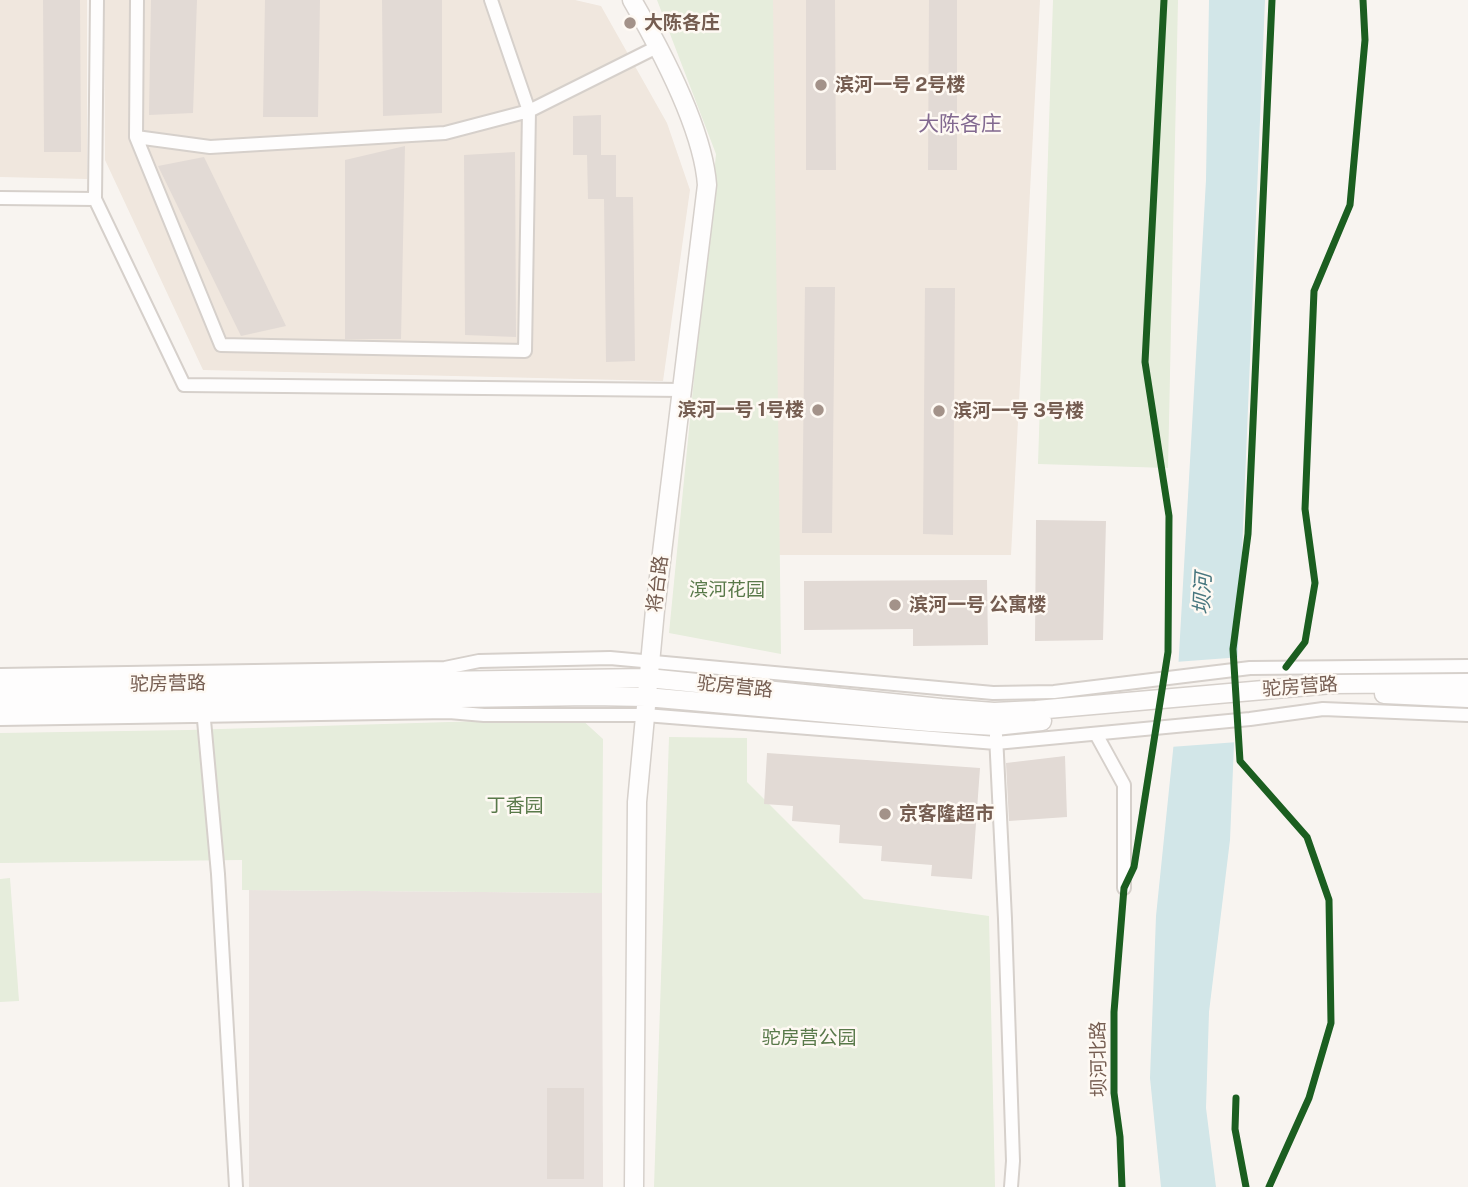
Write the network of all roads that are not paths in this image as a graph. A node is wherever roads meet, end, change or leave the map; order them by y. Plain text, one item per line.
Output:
1 (97, 0) edge
2 (137, 0) edge
3 (491, 0) edge
4 (632, 0) edge
5 (657, 47) junction
6 (528, 111) junction
7 (136, 137) junction
8 (0, 198) edge
9 (95, 199) junction
10 (683, 390) junction
11 (1468, 667) edge
12 (649, 669) junction
13 (0, 675) edge
14 (1468, 683) edge
15 (0, 687) edge
16 (993, 693) junction
17 (1250, 695) junction
18 (1468, 698) edge
19 (0, 705) edge
20 (645, 706) junction
21 (203, 709) junction
22 (1151, 712) junction
23 (1468, 715) edge
24 (0, 719) edge
25 (995, 727) junction
26 (1096, 734) junction
27 (1124, 888) dead end
28 (236, 1187) edge
29 (634, 1187) edge
30 (1011, 1187) edge

1 - 9 street
2 - 7 street
3 - 6 street
4 - 5 street, 将台路
5 - 6 street
5 - 10 street, 将台路
6 - 7 street
6 - 7 street
8 - 9 street
9 - 10 street
10 - 12 street, 将台路
11 - 16 street
12 - 13 street
12 - 15 street, 驼房营路
12 - 16 street
12 - 20 street, 将台路
12 - 25 street, 驼房营路
14 - 17 street, 驼房营路
16 - 25 street
17 - 18 street, 驼房营路
17 - 22 street, 驼房营路
19 - 21 street, 驼房营路
20 - 21 street, 驼房营路
20 - 25 street, 驼房营路
20 - 29 street, 将台路
21 - 24 street
21 - 28 street
22 - 23 street
22 - 25 street, 驼房营路
22 - 26 street
25 - 26 street
25 - 30 street
26 - 27 street

